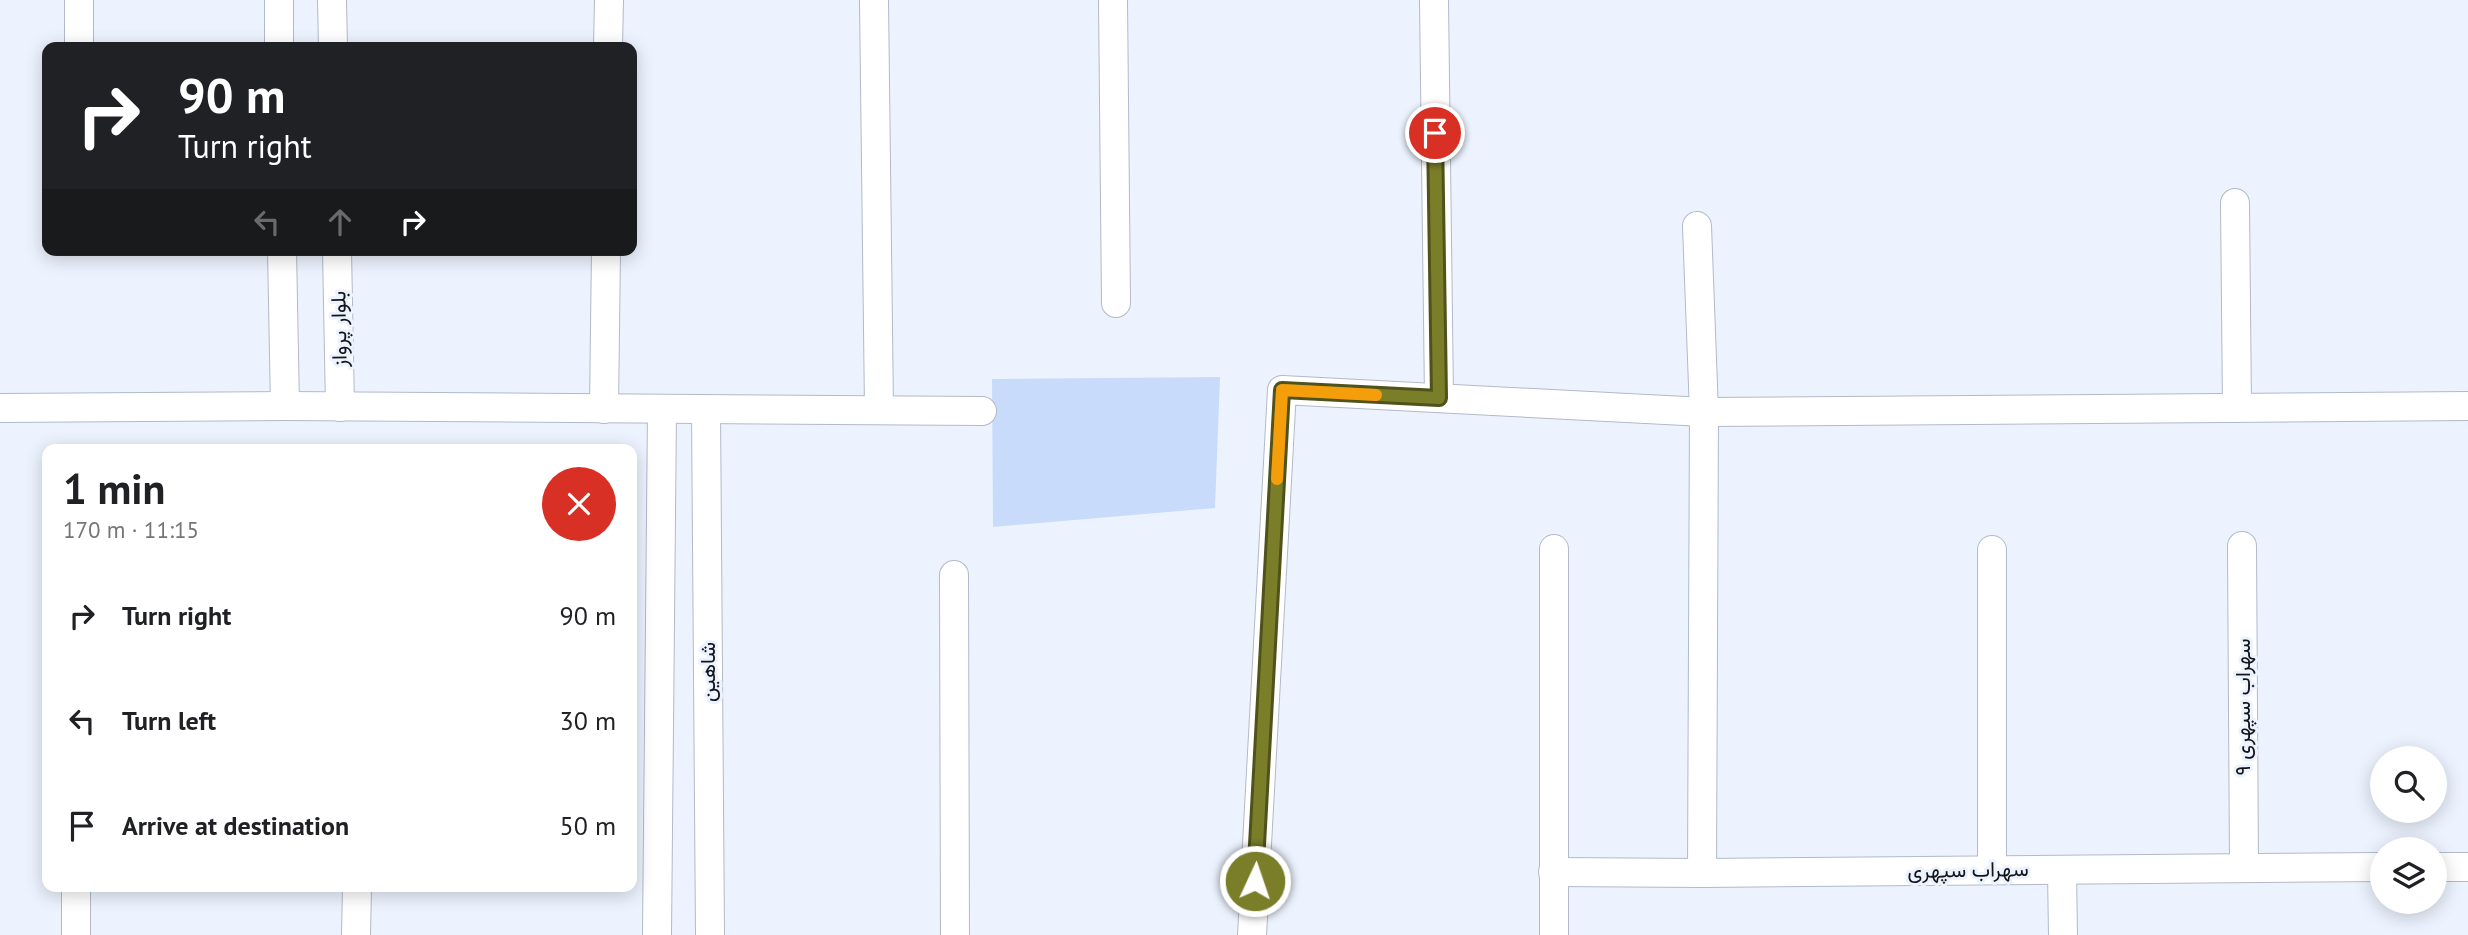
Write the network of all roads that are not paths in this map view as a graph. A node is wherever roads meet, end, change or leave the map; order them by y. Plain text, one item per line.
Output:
1 (79, 0) edge
2 (279, 0) edge
3 (332, 0) edge
4 (609, 0) edge
5 (873, 0) edge
6 (1114, 0) edge
7 (1434, 0) edge
8 (79, 42) edge
9 (279, 42) edge
10 (333, 42) edge
11 (608, 42) edge
12 (2235, 203) dead end
13 (1697, 226) dead end
14 (282, 256) edge
15 (337, 256) edge
16 (606, 256) edge
17 (1116, 303) dead end
18 (1439, 398) junction
19 (285, 406) junction
20 (340, 407) junction
21 (2468, 407) edge
22 (0, 408) edge
23 (2237, 408) junction
24 (604, 409) junction
25 (662, 410) junction
26 (706, 410) junction
27 (879, 410) junction
28 (982, 411) dead end
29 (1704, 412) junction
30 (2242, 546) dead end
31 (1554, 549) dead end
32 (1992, 550) dead end
33 (954, 575) dead end
34 (2370, 867) edge
35 (2447, 867) edge
36 (2468, 867) edge
37 (2244, 868) junction
38 (1992, 870) junction
39 (2062, 870) junction
40 (1553, 872) junction
41 (1702, 873) junction
42 (76, 892) edge
43 (357, 892) edge
44 (76, 935) edge
45 (356, 935) edge
46 (657, 935) edge
47 (710, 935) edge
48 (955, 935) edge
49 (1252, 935) edge
50 (1553, 935) edge
51 (2063, 935) edge

1 - 8 street
2 - 9 street
3 - 10 street
4 - 11 street
5 - 27 street
6 - 17 street
7 - 18 street
12 - 23 street
13 - 29 street
14 - 19 street
15 - 20 street, بلوار پرواز
16 - 24 street
18 - 29 street
18 - 49 street
19 - 20 street
19 - 22 street
20 - 24 street
21 - 23 street
23 - 29 street
24 - 25 street
25 - 26 street
25 - 46 street
26 - 27 street
26 - 47 street, شاهین
27 - 28 street
29 - 41 street
30 - 37 street, سهراب سپهری ۹
31 - 40 street
32 - 38 street
33 - 48 street
34 - 37 street, سهراب سپهری
35 - 36 street
37 - 39 street, سهراب سپهری
38 - 39 street, سهراب سپهری
38 - 41 street, سهراب سپهری
39 - 51 street
40 - 41 street, سهراب سپهری
40 - 50 street
42 - 44 street
43 - 45 street

